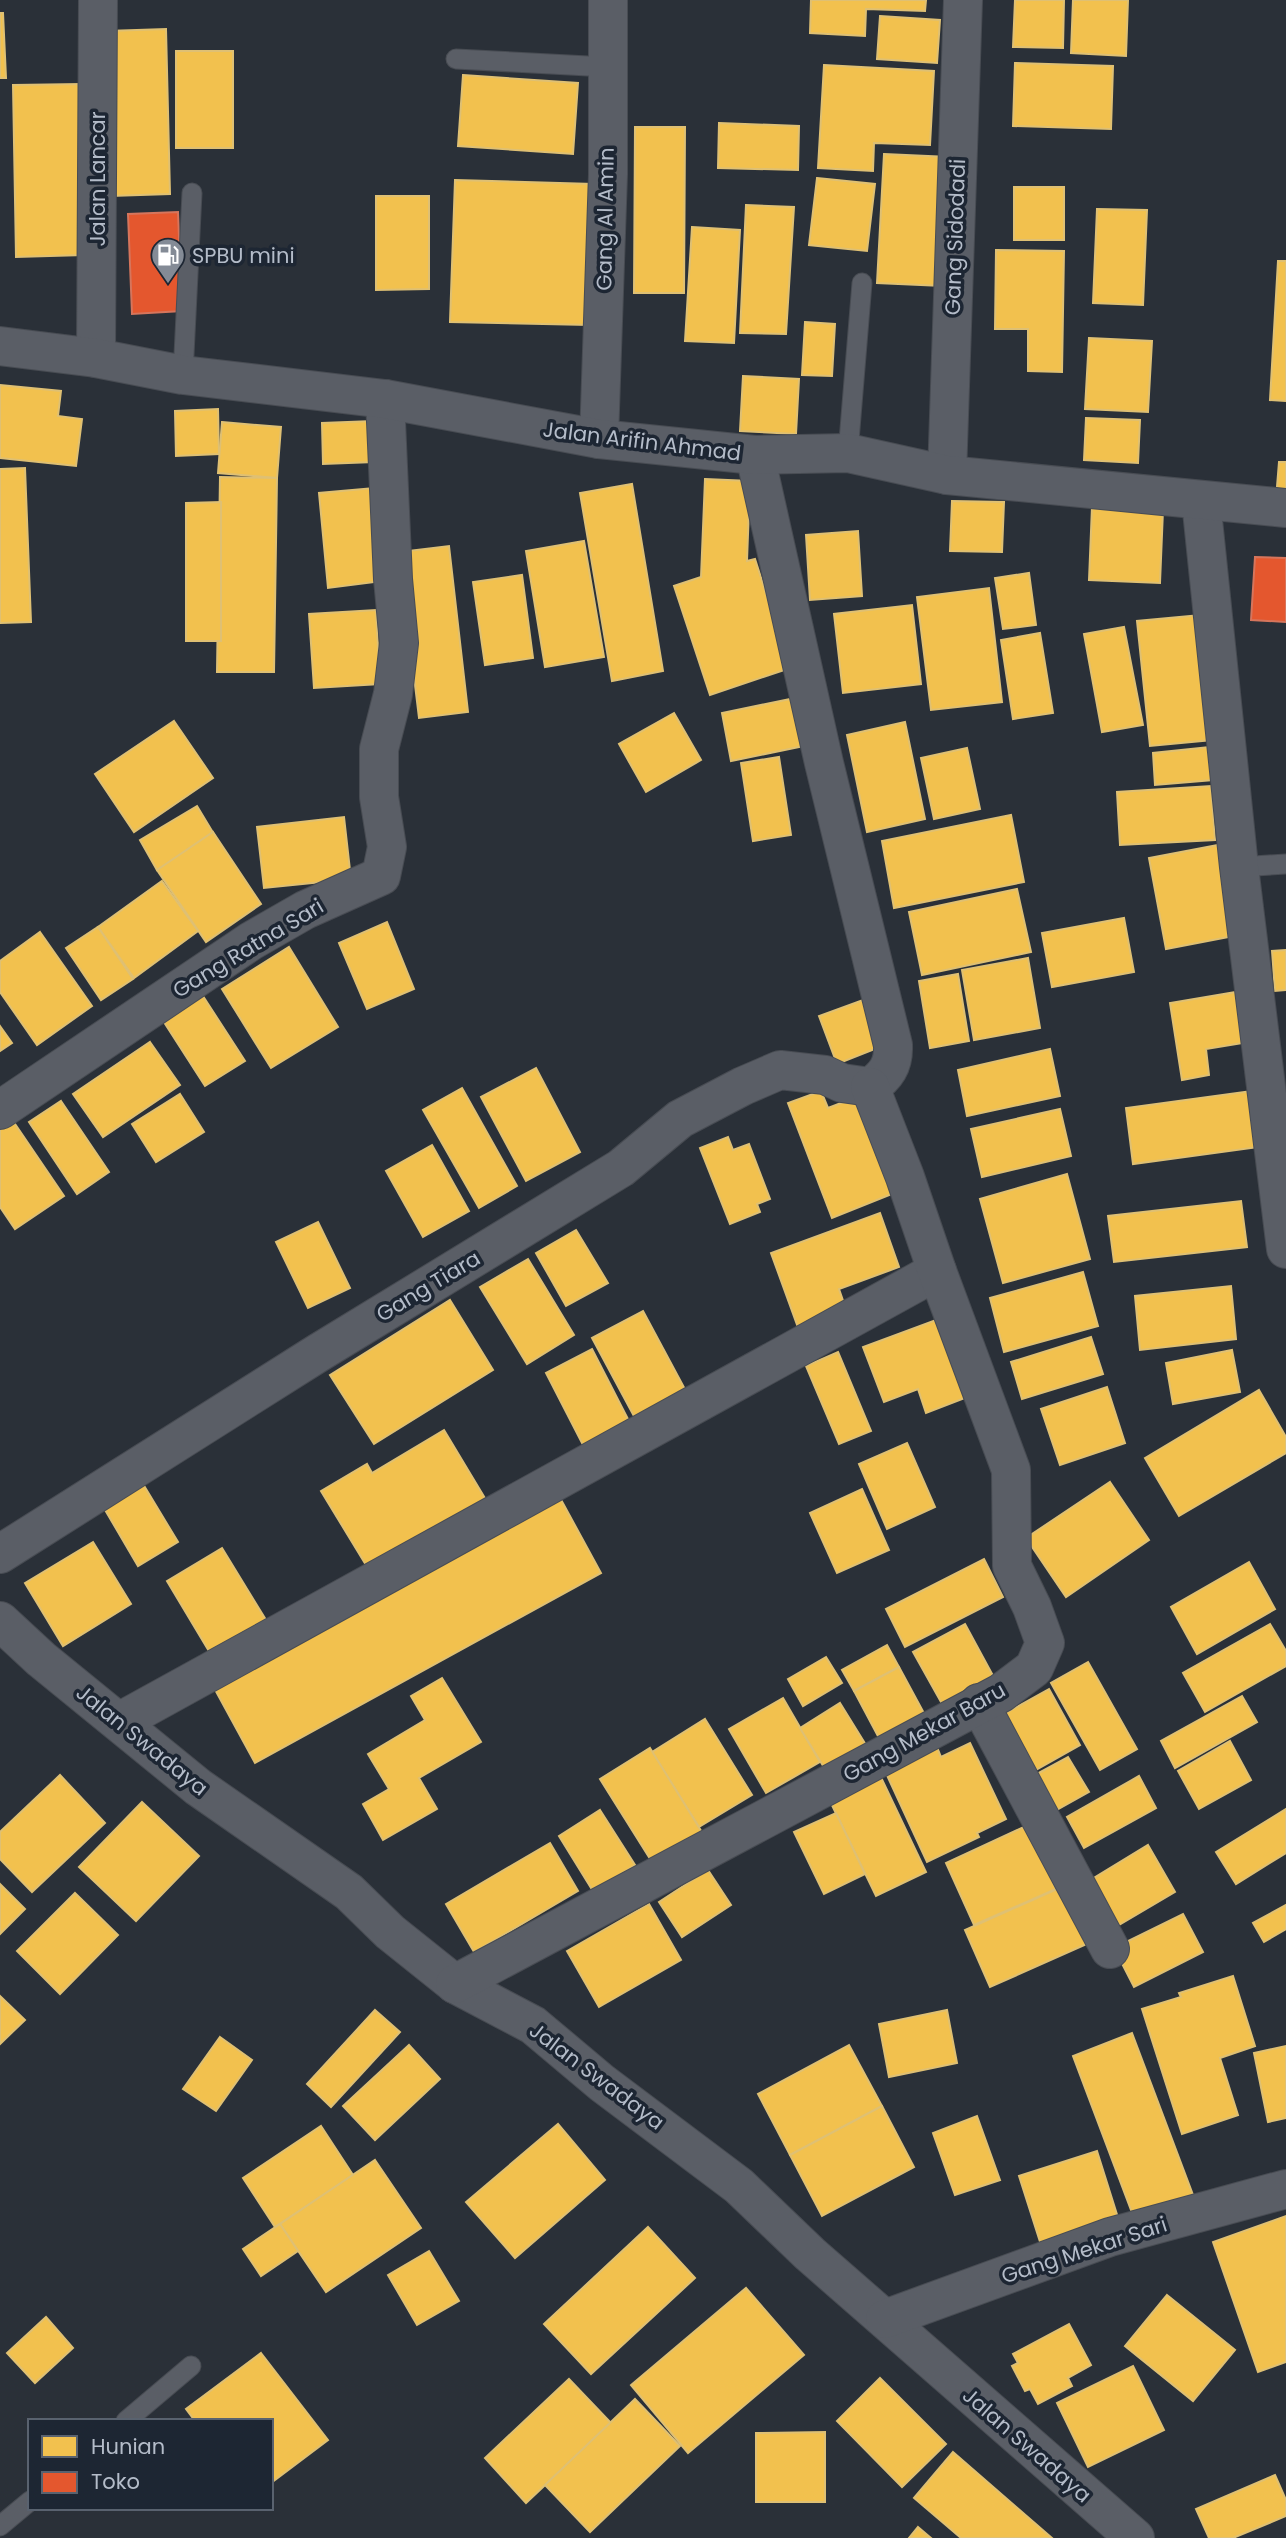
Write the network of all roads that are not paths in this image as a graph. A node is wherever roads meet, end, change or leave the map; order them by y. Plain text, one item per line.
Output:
1 (98, 0) edge
2 (608, 0) edge
3 (963, 0) edge
4 (456, 59) dead end
5 (607, 67) junction
6 (192, 192) dead end
7 (862, 283) dead end
8 (0, 346) edge
9 (96, 358) junction
10 (183, 375) junction
11 (385, 399) junction
12 (598, 439) junction
13 (848, 453) junction
14 (755, 455) junction
15 (947, 475) junction
16 (1201, 501) junction
17 (1286, 508) edge
18 (1286, 864) edge
19 (1240, 867) junction
20 (870, 1087) junction
21 (0, 1110) edge
22 (1286, 1249) edge
23 (937, 1271) junction
24 (0, 1554) edge
25 (0, 1622) edge
26 (979, 1703) junction
27 (119, 1722) junction
28 (1110, 1949) dead end
29 (455, 1984) junction
30 (1286, 2189) edge
31 (886, 2319) junction
32 (191, 2366) dead end
33 (128, 2419) edge
34 (28, 2503) edge
35 (0, 2526) edge
36 (1135, 2538) edge

1 - 9 street, Jalan Lancar
2 - 5 street, Gang Al Amin
3 - 15 street, Gang Sidodadi
4 - 5 lane
5 - 12 street, Gang Al Amin
6 - 10 lane
7 - 13 lane
8 - 9 street, Jalan Arifin Ahmad
9 - 10 street, Jalan Arifin Ahmad
10 - 11 street, Jalan Arifin Ahmad
11 - 12 street, Jalan Arifin Ahmad
11 - 21 street, Gang Ratna Sari
12 - 14 street, Jalan Arifin Ahmad
13 - 14 street, Jalan Arifin Ahmad
13 - 15 street, Jalan Arifin Ahmad
14 - 20 street
15 - 16 street, Jalan Arifin Ahmad
16 - 17 street, Jalan Arifin Ahmad
16 - 19 street
18 - 19 lane
19 - 22 street
20 - 23 street, Gang Mekar Baru
20 - 24 street, Gang Tiara
23 - 26 street, Gang Mekar Baru
23 - 27 street
25 - 27 street, Jalan Swadaya
26 - 28 street
26 - 29 street, Gang Mekar Baru
27 - 29 street, Jalan Swadaya
29 - 31 street, Jalan Swadaya
30 - 31 street, Gang Mekar Sari
31 - 36 street, Jalan Swadaya
32 - 33 lane
34 - 35 lane

